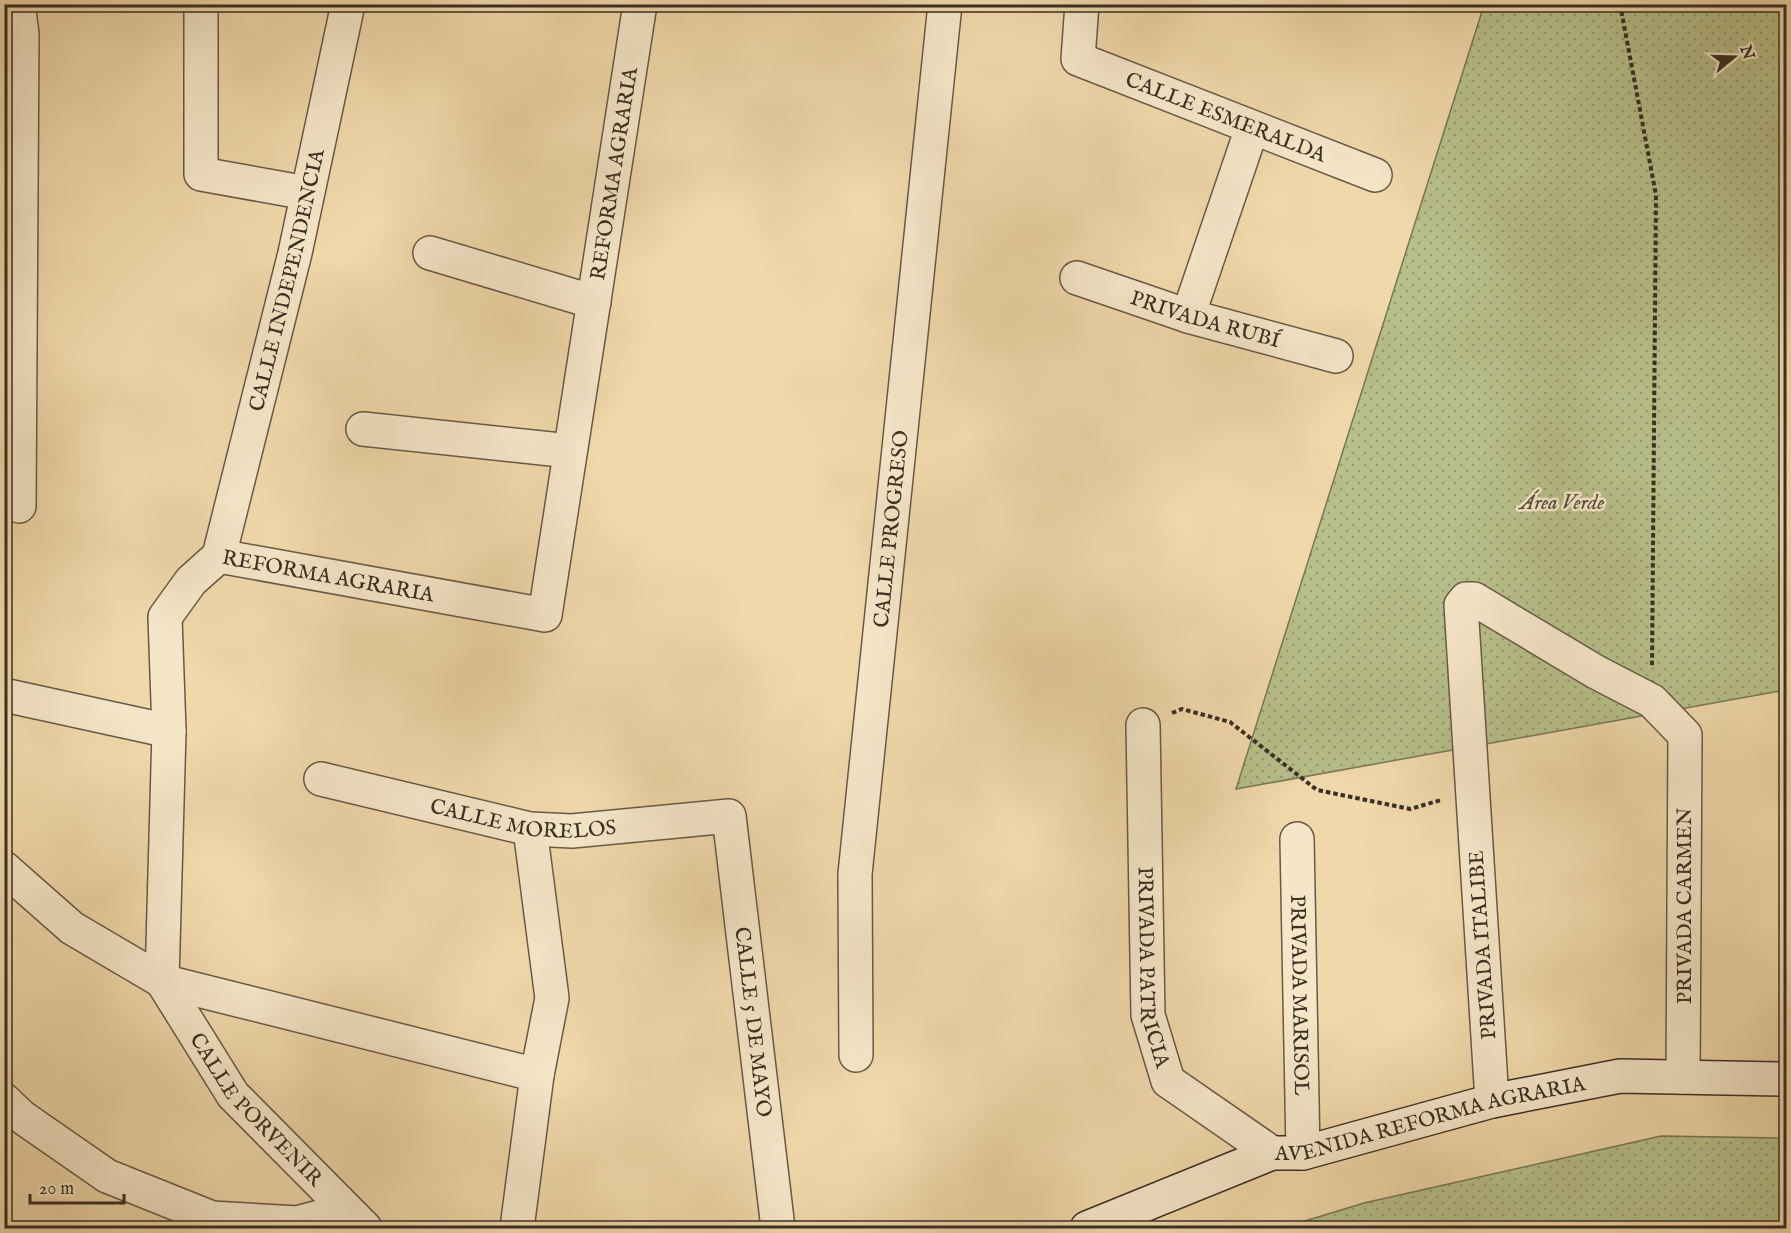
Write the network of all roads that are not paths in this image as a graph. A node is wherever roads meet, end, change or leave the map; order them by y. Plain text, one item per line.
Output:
1 (18, 4) edge
2 (201, 4) edge
3 (348, 4) edge
4 (640, 4) edge
5 (945, 4) edge
6 (1082, 4) edge
7 (1252, 128) junction
8 (1376, 175) dead end
9 (307, 193) junction
10 (430, 253) dead end
11 (1077, 278) dead end
12 (594, 302) junction
13 (1188, 316) junction
14 (1336, 356) dead end
15 (363, 429) dead end
16 (570, 450) junction
17 (19, 506) dead end
18 (219, 556) junction
19 (4, 696) edge
20 (1652, 701) joint
21 (1143, 725) road end
22 (169, 732) junction
23 (321, 779) dead end
24 (729, 816) joint
25 (530, 830) junction
26 (1297, 838) dead end
27 (4, 868) edge
28 (162, 981) junction
29 (856, 1055) dead end
30 (537, 1075) junction
31 (1683, 1077) junction
32 (1786, 1079) edge
33 (4, 1100) edge
34 (1492, 1101) junction
35 (1287, 1153) junction
36 (355, 1219) edge
37 (517, 1228) edge
38 (778, 1228) edge
39 (1087, 1228) edge

1 - 17 street
2 - 9 street
3 - 9 street, CALLE INDEPENDENCIA
4 - 12 street, REFORMA AGRARIA
5 - 29 street, CALLE PROGRESO
6 - 7 street, CALLE ESMERALDA
7 - 8 street, CALLE ESMERALDA
7 - 13 street
9 - 18 street, CALLE INDEPENDENCIA
10 - 12 street
11 - 13 street, PRIVADA RUBÍ
12 - 16 street, REFORMA AGRARIA
13 - 14 street, PRIVADA RUBÍ
15 - 16 street
16 - 18 street, REFORMA AGRARIA
18 - 22 street, REFORMA AGRARIA
19 - 22 street
20 - 31 street, PRIVADA CARMEN
20 - 34 street, PRIVADA ITALIBE
21 - 35 street, PRIVADA PATRICIA
22 - 28 street, REFORMA AGRARIA
23 - 25 street, CALLE MORELOS
24 - 25 street, CALLE MORELOS
24 - 38 street, CALLE 5 DE MAYO
25 - 30 street
26 - 35 street, PRIVADA MARISOL
27 - 28 street
28 - 30 street
28 - 36 street, CALLE PORVENIR
30 - 37 street
31 - 32 street, AVENIDA REFORMA AGRARIA
31 - 34 street, AVENIDA REFORMA AGRARIA
33 - 36 street
34 - 35 street, AVENIDA REFORMA AGRARIA
35 - 39 street, AVENIDA REFORMA AGRARIA

